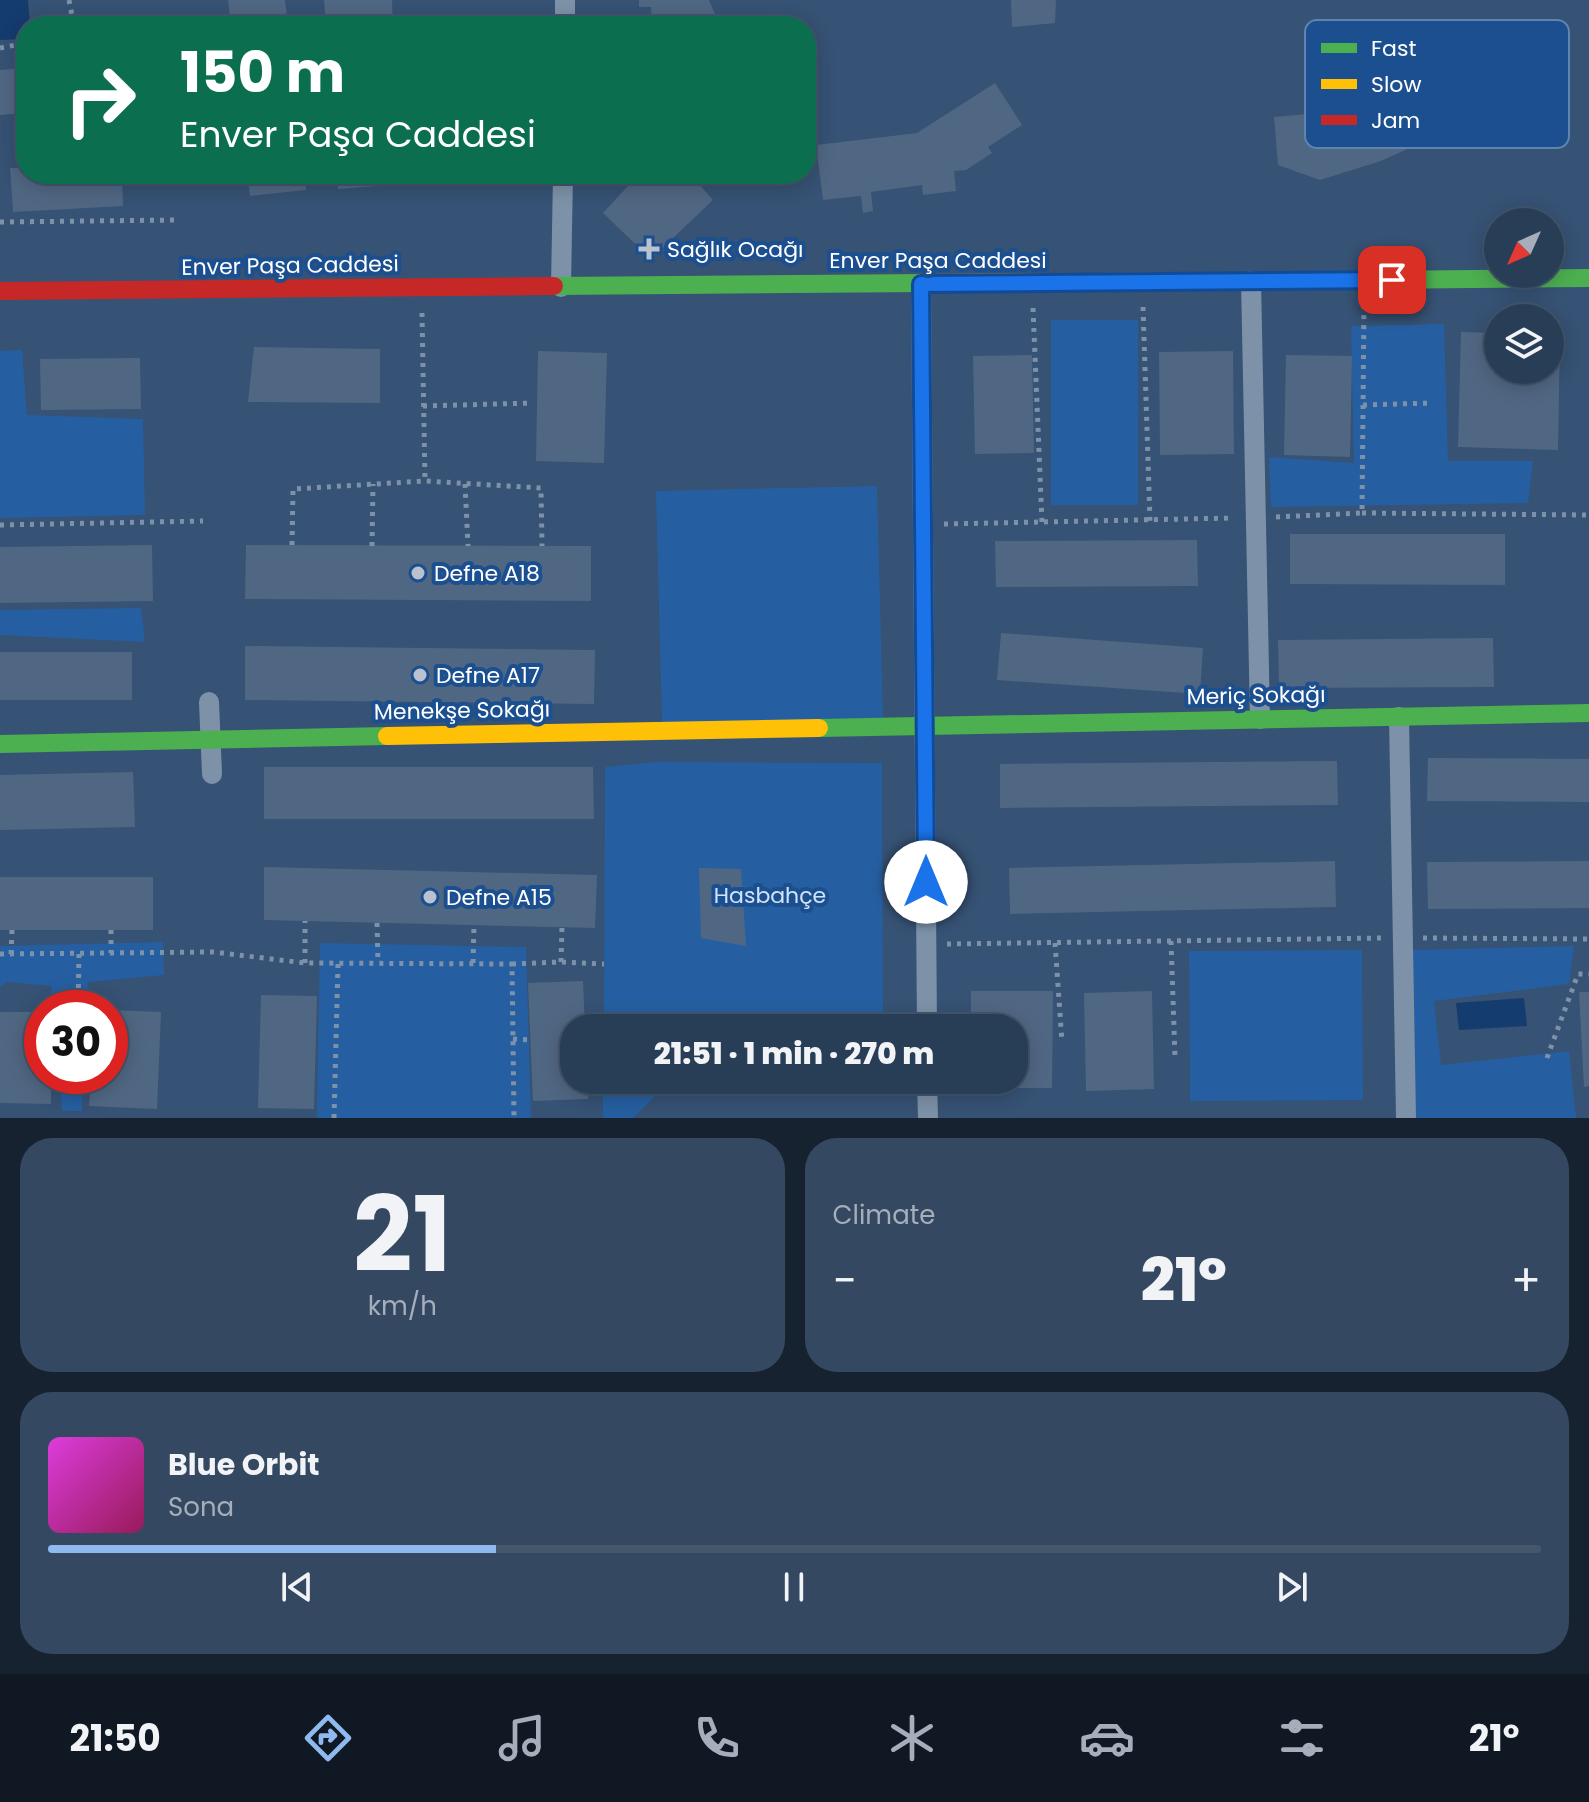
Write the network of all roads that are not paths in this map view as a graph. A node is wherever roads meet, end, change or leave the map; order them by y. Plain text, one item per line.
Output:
1 (563, 184) edge
2 (1589, 278) edge
3 (1251, 281) junction
4 (921, 284) junction
5 (561, 287) junction
6 (0, 291) edge
7 (209, 702) dead end
8 (1589, 713) edge
9 (1399, 717) junction
10 (1260, 719) junction
11 (924, 726) junction
12 (210, 738) junction
13 (0, 744) edge
14 (212, 774) dead end
15 (927, 1014) edge
16 (927, 1094) edge
17 (928, 1118) edge
18 (1406, 1118) edge

1 - 5 street
2 - 3 street, Enver Paşa Caddesi
3 - 4 street, Enver Paşa Caddesi
3 - 10 street
4 - 5 street, Enver Paşa Caddesi
4 - 11 street
5 - 6 street, Enver Paşa Caddesi
7 - 12 street
8 - 9 street, Meriç Sokağı
9 - 10 street, Meriç Sokağı
9 - 18 street
10 - 11 street, Meriç Sokağı
11 - 12 street, Menekşe Sokağı
11 - 15 street
12 - 13 street, Menekşe Sokağı
12 - 14 street
16 - 17 street

